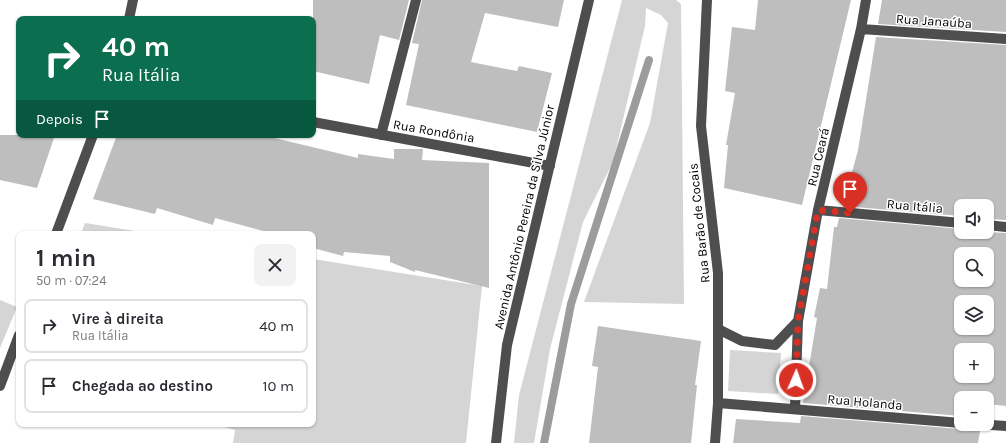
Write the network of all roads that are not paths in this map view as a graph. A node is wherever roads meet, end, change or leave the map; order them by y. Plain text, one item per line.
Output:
1 (133, 0) edge
2 (416, 0) edge
3 (589, 0) edge
4 (866, 0) edge
5 (707, 1) edge
6 (130, 16) edge
7 (861, 29) junction
8 (1006, 39) edge
9 (316, 123) edge
10 (381, 134) junction
11 (92, 138) edge
12 (550, 166) junction
13 (818, 210) junction
14 (954, 222) edge
15 (994, 226) edge
16 (1006, 227) edge
17 (57, 231) edge
18 (798, 321) junction
19 (718, 329) junction
20 (16, 343) edge
21 (0, 386) edge
22 (718, 403) junction
23 (795, 409) junction
24 (954, 422) edge
25 (994, 425) edge
26 (1006, 426) edge
27 (496, 443) edge
28 (715, 443) edge

1 - 6 street
2 - 10 street
3 - 12 street, Avenida Antônio Pereira da Silva Júnior
4 - 7 street, Rua Ceará
5 - 19 street, Rua Barão de Cocais
7 - 8 street, Rua Janaúba
7 - 13 street, Rua Ceará
9 - 10 street, Rua Rondônia
10 - 12 street, Rua Rondônia
11 - 17 street
12 - 27 street, Avenida Antônio Pereira da Silva Júnior
13 - 14 street, Rua Itália
13 - 18 street, Rua Ceará
15 - 16 street
18 - 19 street
18 - 23 street, Rua Ceará
19 - 22 street, Rua Barão de Cocais
20 - 21 street
22 - 23 street, Rua Holanda
22 - 28 street, Rua Barão de Cocais
23 - 24 street, Rua Holanda
25 - 26 street

